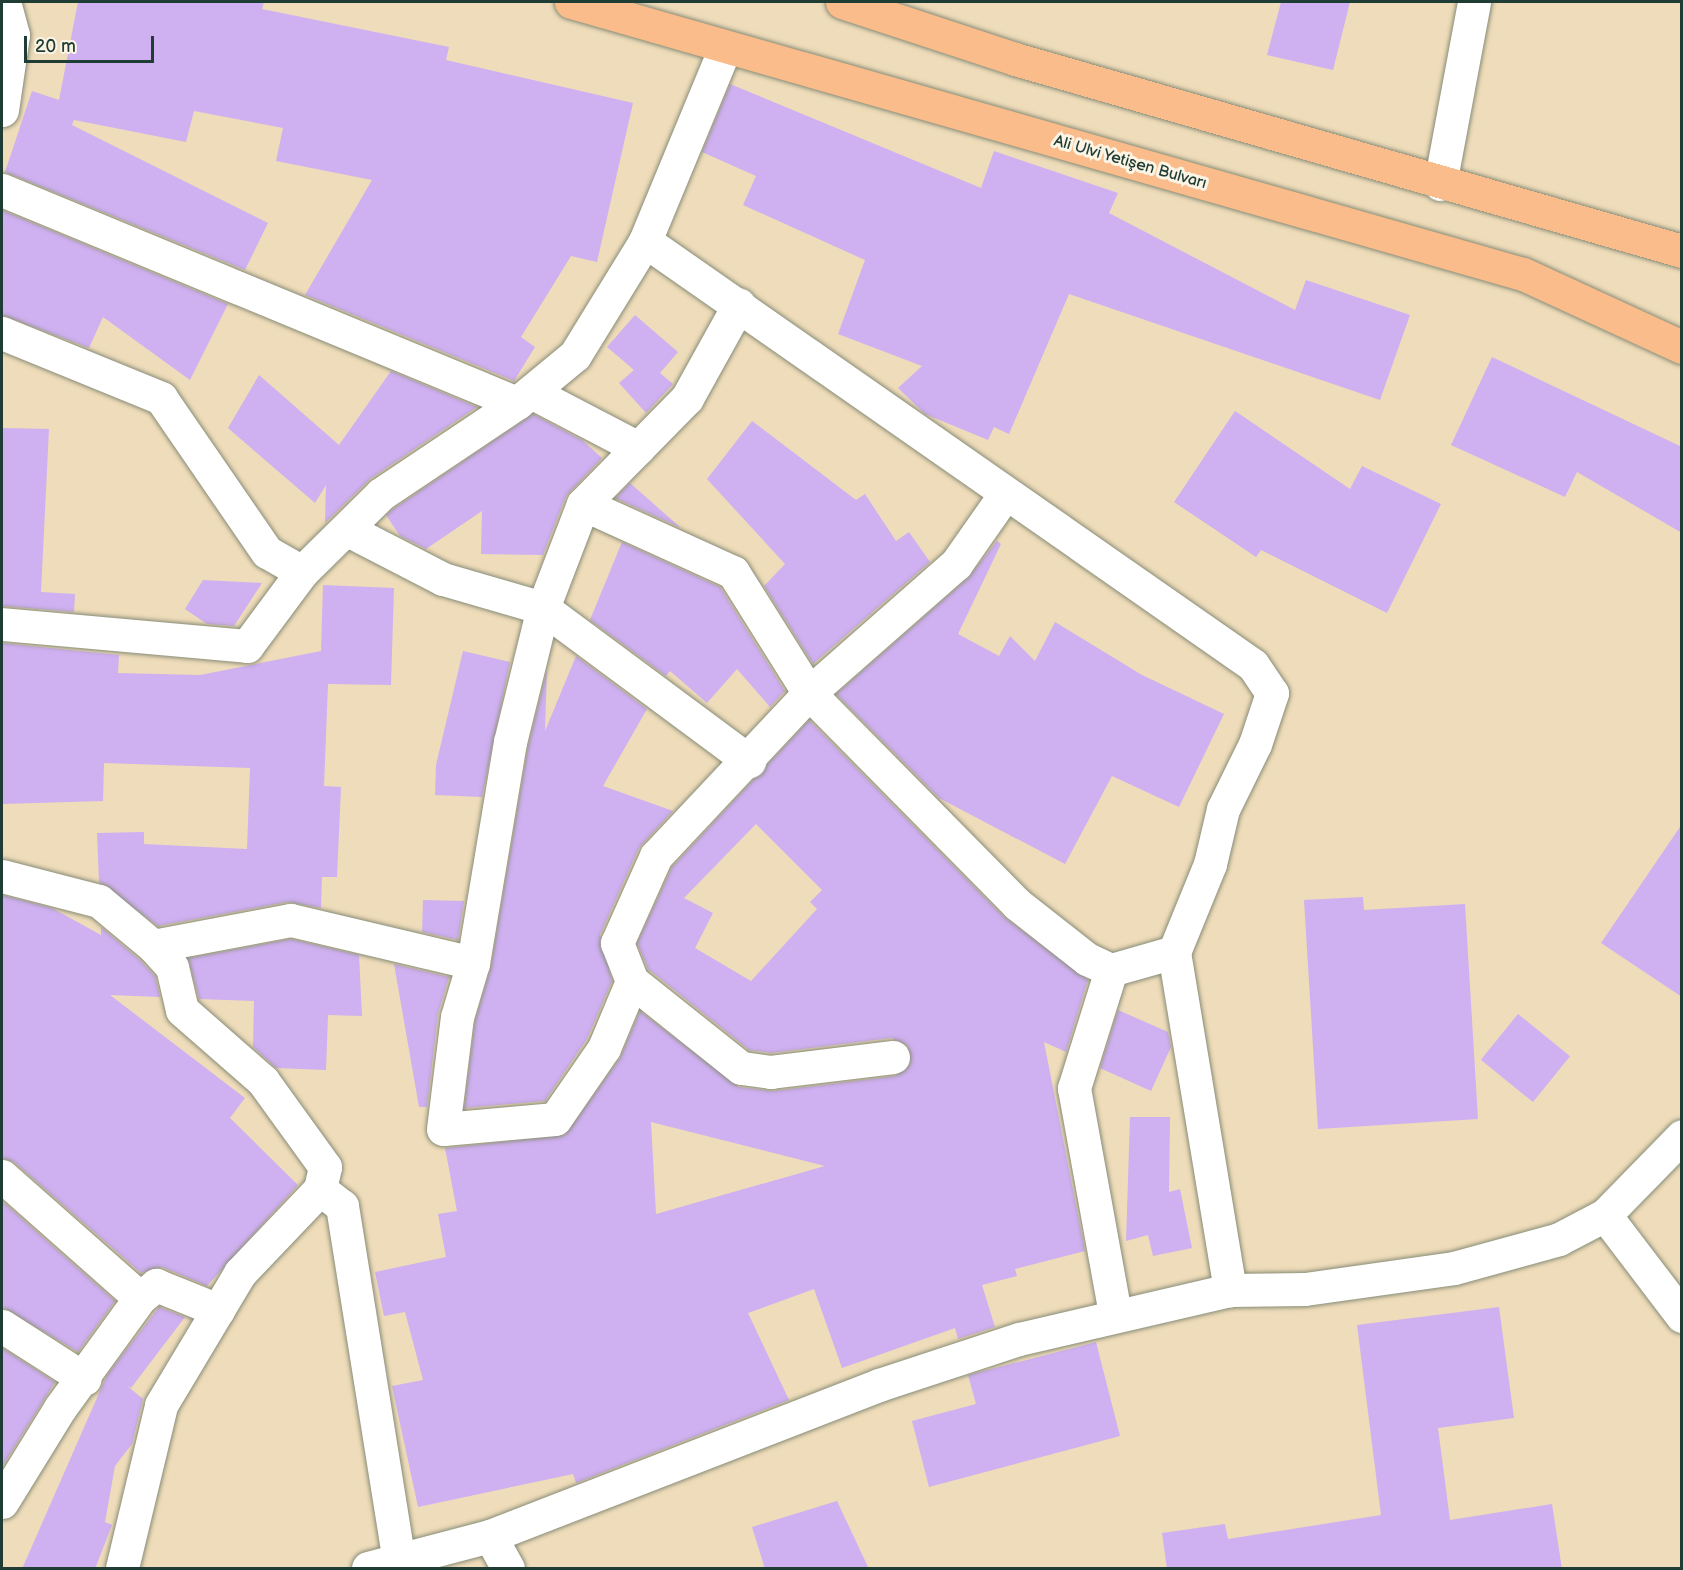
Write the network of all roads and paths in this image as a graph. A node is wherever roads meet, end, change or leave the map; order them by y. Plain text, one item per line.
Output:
1 (4, 2) edge
2 (571, 2) edge
3 (842, 2) edge
4 (1474, 2) edge
5 (724, 48) junction
6 (2, 110) edge
7 (1440, 184) junction
8 (2, 190) edge
9 (645, 241) junction
10 (1682, 251) edge
11 (740, 304) junction
12 (2, 333) edge
13 (1682, 347) edge
14 (524, 397) junction
15 (638, 448) junction
16 (1005, 494) junction
17 (583, 504) junction
18 (346, 529) junction
19 (302, 572) junction
20 (543, 608) junction
21 (2, 624) edge
22 (809, 693) junction
23 (749, 761) junction
24 (2, 876) edge
25 (153, 946) junction
26 (1174, 952) junction
27 (473, 963) junction
28 (1111, 970) junction
29 (632, 981) junction
30 (893, 1057) dead end
31 (1682, 1137) edge
32 (2, 1176) edge
33 (320, 1189) junction
34 (1605, 1215) junction
35 (1230, 1290) junction
36 (141, 1298) junction
37 (218, 1310) junction
38 (1115, 1313) junction
39 (1682, 1316) edge
40 (2, 1326) edge
41 (85, 1379) junction
42 (2, 1502) edge
43 (490, 1536) junction
44 (383, 1563) edge
45 (122, 1569) edge
46 (508, 1569) edge

1 - 6 street
2 - 5 main road, Ali Ulvi Yetişen Bulvarı
3 - 7 main road
4 - 7 street
5 - 9 street
5 - 13 main road, Ali Ulvi Yetişen Bulvarı
7 - 10 main road
8 - 14 street
9 - 11 street
9 - 14 street
11 - 15 street
11 - 16 street
12 - 19 street
14 - 15 street
14 - 18 street
15 - 17 street
16 - 22 street
16 - 26 street
17 - 20 street
17 - 22 street
18 - 19 street
18 - 20 street
19 - 21 street
20 - 23 street
20 - 27 street
22 - 23 street
22 - 28 street
23 - 29 street
24 - 25 street
25 - 27 street
25 - 33 street
26 - 28 street
26 - 35 street
27 - 29 street
28 - 38 street
29 - 30 street
31 - 34 street
32 - 36 street
33 - 37 street
33 - 44 street
34 - 35 street
34 - 39 street
35 - 38 street
36 - 37 street
36 - 41 street
37 - 45 street
38 - 43 street
40 - 41 street
41 - 42 street
43 - 44 street
43 - 46 street

